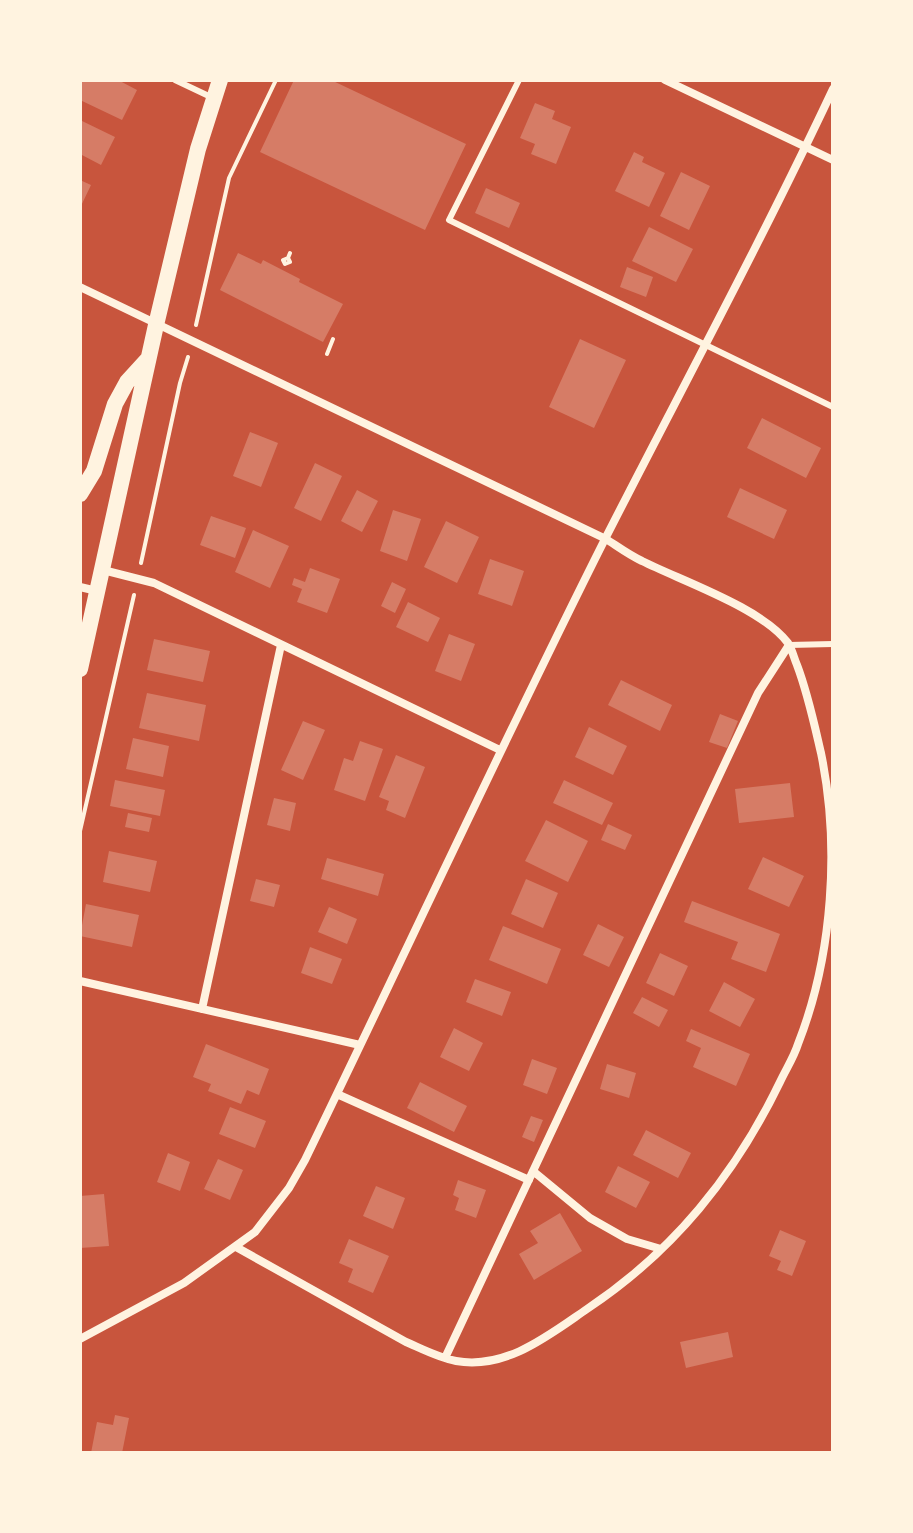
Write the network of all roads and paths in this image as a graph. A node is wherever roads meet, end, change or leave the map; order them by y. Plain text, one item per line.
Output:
1 (175, 80) edge
2 (220, 80) edge
3 (276, 80) edge
4 (519, 80) edge
5 (665, 80) edge
6 (833, 89) edge
7 (213, 98) junction
8 (806, 147) junction
9 (833, 160) edge
10 (80, 287) edge
11 (156, 325) junction
12 (333, 339) dead end
13 (192, 342) junction
14 (706, 347) junction
15 (327, 354) dead end
16 (150, 357) junction
17 (833, 407) edge
18 (80, 494) edge
19 (606, 539) junction
20 (103, 570) junction
21 (138, 579) junction
22 (80, 587) edge
23 (97, 591) junction
24 (833, 644) edge
25 (281, 645) junction
26 (789, 645) junction
27 (80, 669) edge
28 (500, 750) junction
29 (80, 831) edge
30 (80, 981) edge
31 (202, 1009) junction
32 (360, 1045) junction
33 (337, 1094) junction
34 (531, 1176) junction
35 (236, 1247) junction
36 (661, 1249) junction
37 (80, 1339) edge
38 (445, 1358) junction

1 - 7 lane
2 - 7 main road
3 - 13 path
4 - 14 lane
5 - 8 street
6 - 8 street
7 - 11 main road
8 - 9 street
8 - 14 street
10 - 11 street
11 - 13 street
11 - 16 main road
12 - 15 path
13 - 19 street
13 - 21 path
14 - 17 lane
14 - 19 street
16 - 18 main road
16 - 20 main road
19 - 26 street
19 - 28 street
20 - 21 street
20 - 23 main road
21 - 25 street
21 - 29 path
22 - 23 street
23 - 27 main road
24 - 26 lane
25 - 28 street
25 - 31 street
26 - 34 street
26 - 36 street
28 - 32 street
30 - 31 street
31 - 32 street
32 - 33 street
33 - 34 street
33 - 35 street
34 - 36 street
34 - 38 street
35 - 37 street
35 - 38 street
36 - 38 street

